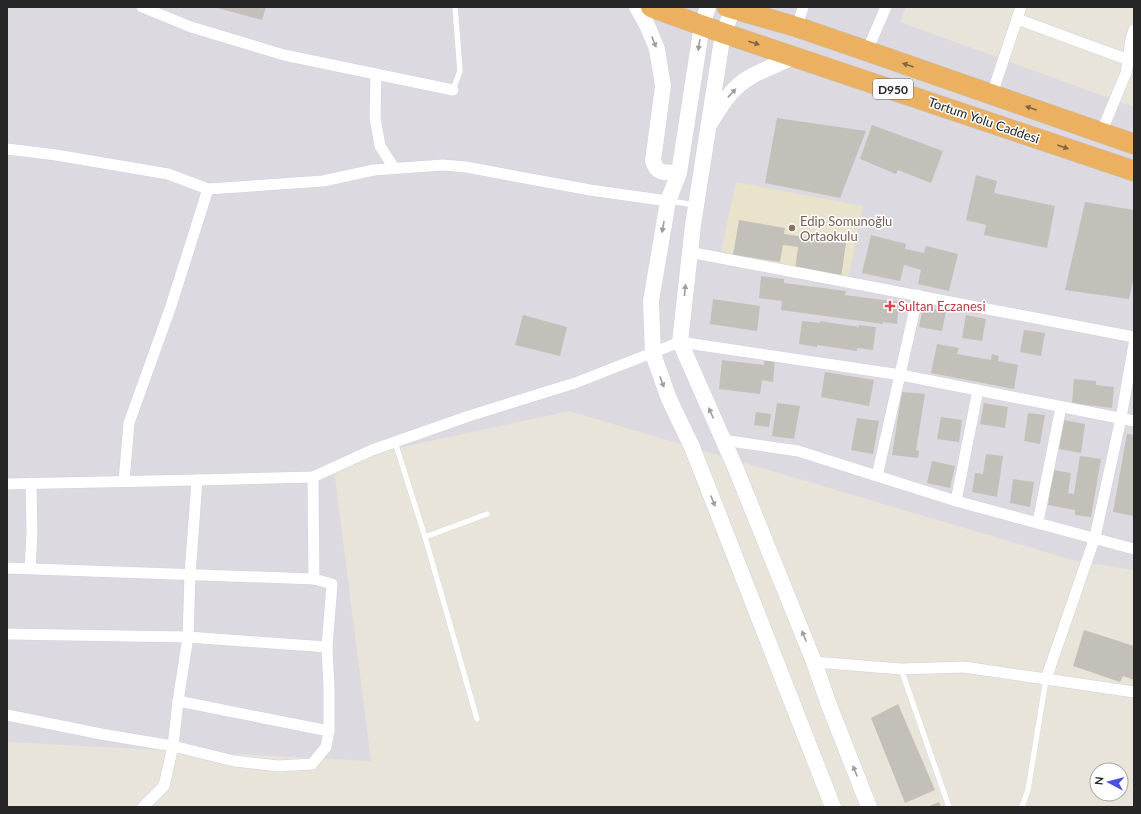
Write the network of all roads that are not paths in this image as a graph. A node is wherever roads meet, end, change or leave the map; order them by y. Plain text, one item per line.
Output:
1 (142, 7) edge
2 (455, 7) edge
3 (637, 7) edge
4 (652, 7) edge
5 (803, 7) edge
6 (886, 7) edge
7 (1021, 7) edge
8 (730, 8) edge
9 (705, 16) edge
10 (1017, 20) junction
11 (797, 27) junction
12 (1134, 30) edge
13 (723, 33) junction
14 (867, 51) junction
15 (795, 56) junction
16 (1131, 60) edge
17 (376, 74) junction
18 (453, 90) joint
19 (992, 94) junction
20 (709, 125) junction
21 (1101, 132) junction
22 (1134, 144) edge
23 (7, 149) edge
24 (394, 168) junction
25 (1134, 171) edge
26 (679, 173) junction
27 (208, 189) junction
28 (668, 201) junction
29 (696, 205) junction
30 (689, 252) junction
31 (918, 295) junction
32 (1134, 337) edge
33 (680, 342) junction
34 (1134, 344) edge
35 (653, 354) junction
36 (901, 375) junction
37 (978, 390) junction
38 (1061, 407) junction
39 (1121, 418) junction
40 (1134, 421) edge
41 (723, 440) junction
42 (395, 442) junction
43 (877, 476) junction
44 (313, 477) junction
45 (197, 480) junction
46 (124, 481) junction
47 (31, 483) junction
48 (7, 484) edge
49 (956, 501) junction
50 (487, 514) dead end
51 (1038, 522) junction
52 (424, 537) junction
53 (1095, 537) junction
54 (1134, 549) edge
55 (7, 568) edge
56 (30, 568) junction
57 (190, 575) junction
58 (314, 580) junction
59 (7, 634) edge
60 (188, 637) junction
61 (327, 647) junction
62 (814, 662) junction
63 (901, 669) junction
64 (1046, 679) junction
65 (1134, 692) edge
66 (178, 701) junction
67 (7, 715) edge
68 (477, 719) dead end
69 (329, 731) junction
70 (173, 746) junction
71 (143, 807) edge
72 (833, 807) edge
73 (870, 807) edge
74 (949, 807) edge
75 (1022, 807) edge

1 - 17 street
2 - 18 lane
3 -> 26 main road
4 - 9 highway, Tortum Yolu Caddesi / D950
5 - 11 street
6 - 14 street
7 - 10 street
8 - 11 highway, Tortum Yolu Caddesi / D950
8 - 13 main road
9 - 13 highway, Tortum Yolu Caddesi / D950
9 -> 26 main road
10 - 16 street
10 - 19 street
11 - 14 highway, Tortum Yolu Caddesi / D950
12 - 16 street
13 -> 15 highway, Tortum Yolu Caddesi / D950
13 - 20 main road
19 -> 14 highway, Tortum Yolu Caddesi / D950
20 -> 15 main road
15 -> 25 highway, Tortum Yolu Caddesi / D950
16 - 21 street
17 - 18 street
17 - 24 street
21 -> 19 highway, Tortum Yolu Caddesi / D950
20 - 29 main road
21 - 22 highway, Tortum Yolu Caddesi / D950
23 - 27 street
24 - 27 street
24 - 28 street
26 - 28 main road
27 - 46 street
28 - 29 lane
28 -> 35 main road
29 - 30 main road
30 - 31 street
33 -> 30 main road
31 - 32 street
31 - 36 street
33 - 35 street
33 - 36 street
41 -> 33 main road
34 - 39 street
35 - 42 street
35 -> 72 main road
36 - 37 street
36 - 43 street
37 - 38 street
37 - 49 street
38 - 39 street
38 - 51 street
39 - 40 street
39 - 53 street
41 - 43 street
62 -> 41 main road
42 - 44 street
42 - 52 lane
43 - 49 street
44 - 45 street
44 - 58 street
45 - 46 street
45 - 57 street
46 - 47 street
47 - 48 street
47 - 56 street
49 - 51 street
50 - 52 lane
51 - 53 street
52 - 68 lane
53 - 54 street
53 - 64 street
55 - 56 street
56 - 57 street
57 - 58 street
57 - 60 street
58 - 61 street
59 - 60 street
60 - 61 street
60 - 66 street
61 - 69 street
62 - 63 street
73 -> 62 main road
63 - 64 street
63 - 74 lane
64 - 65 street
64 - 75 lane
66 - 69 street
66 - 70 street
67 - 70 street
69 - 70 street
70 - 71 street

